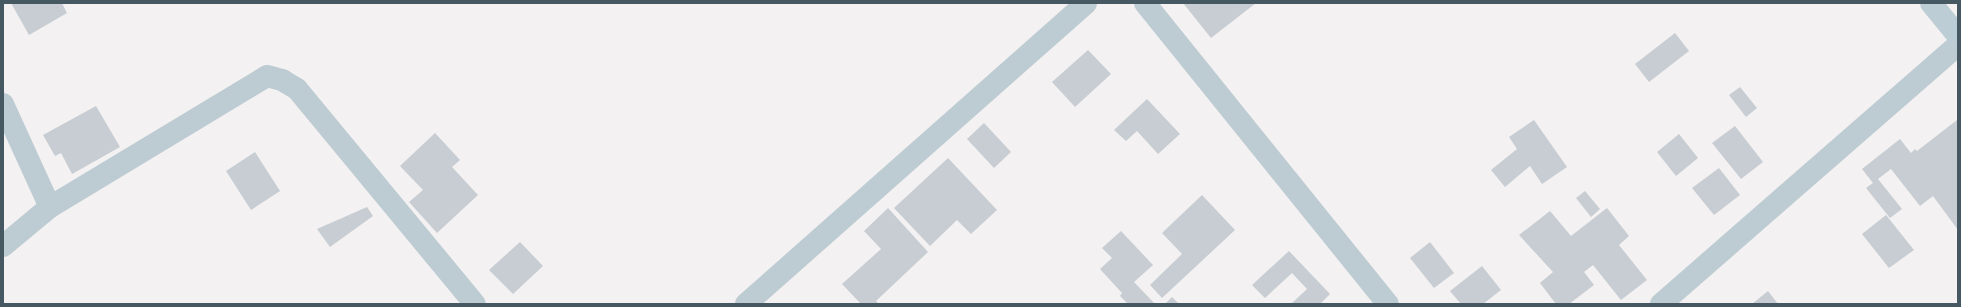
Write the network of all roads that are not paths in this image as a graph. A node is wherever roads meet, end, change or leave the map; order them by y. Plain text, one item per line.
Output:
1 (1086, 3) edge
2 (1145, 3) edge
3 (1931, 3) edge
4 (1958, 36) edge
5 (1958, 44) edge
6 (3, 104) edge
7 (50, 207) junction
8 (3, 246) edge
9 (755, 301) edge
10 (475, 304) edge
11 (1388, 304) edge
12 (1661, 304) edge

1 - 9 street
2 - 11 street
3 - 4 main road
5 - 12 street
6 - 7 street
7 - 8 street
7 - 10 street

